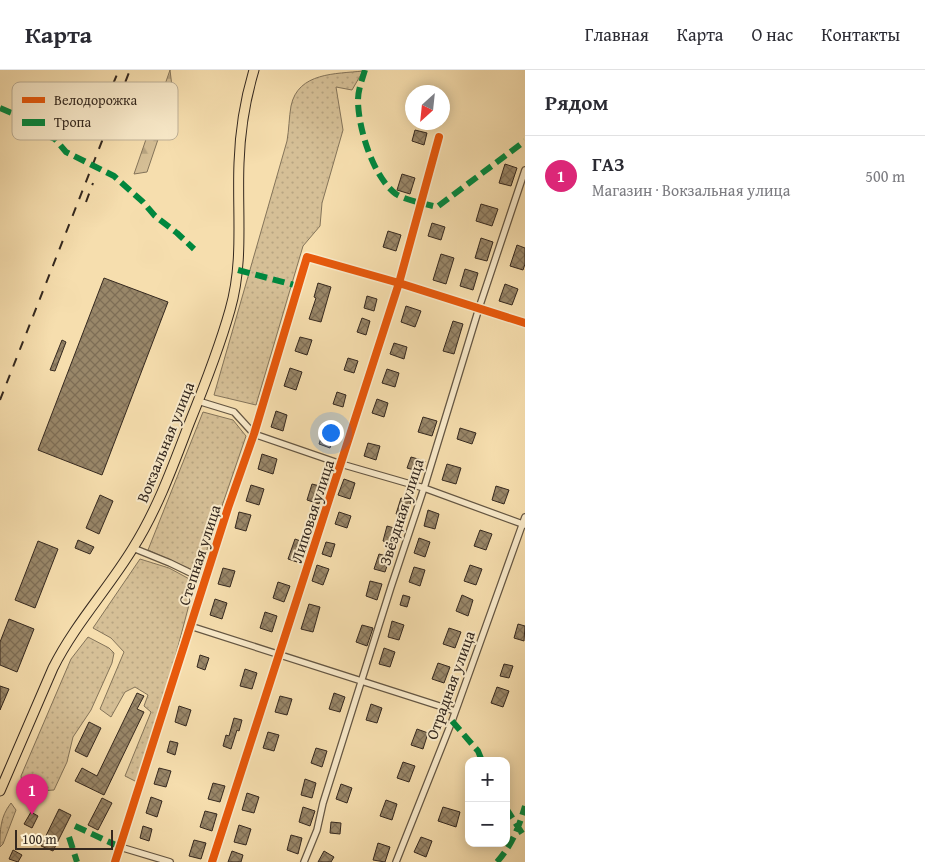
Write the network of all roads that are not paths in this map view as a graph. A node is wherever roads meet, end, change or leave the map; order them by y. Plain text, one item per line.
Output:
1 (254, 70) edge
2 (439, 137) dead end
3 (525, 170) edge
4 (399, 283) junction
5 (478, 308) junction
6 (525, 323) edge
7 (198, 401) junction
8 (254, 434) junction
9 (341, 464) junction
10 (424, 488) junction
11 (525, 517) edge
12 (524, 524) edge
13 (133, 548) junction
14 (205, 580) junction
15 (190, 626) junction
16 (279, 654) junction
17 (363, 680) junction
18 (455, 711) junction
19 (0, 792) edge
20 (120, 847) junction
21 (115, 862) edge
22 (170, 862) edge
23 (212, 862) edge
24 (304, 862) edge
25 (396, 862) edge

1 - 7 main road, Вокзальная улица
2 - 4 street, Липовая улица
3 - 5 street, Звёздная улица
4 - 5 street
4 - 8 street, Степная улица
4 - 9 street, Липовая улица
5 - 6 street
5 - 10 street, Звёздная улица
7 - 8 street
7 - 13 main road, Вокзальная улица
8 - 9 street
8 - 14 street, Степная улица
9 - 10 street
9 - 16 street, Липовая улица
10 - 12 street
10 - 17 street, Звёздная улица
11 - 12 street, Отрадная улица
12 - 18 street, Отрадная улица
13 - 14 street
13 - 19 main road, Вокзальная улица
14 - 15 street, Степная улица
15 - 16 street
15 - 20 street, Степная улица
16 - 17 street
16 - 23 street, Липовая улица
17 - 18 street
17 - 24 street, Звёздная улица
18 - 25 street, Отрадная улица
20 - 21 street, Степная улица
20 - 22 street

